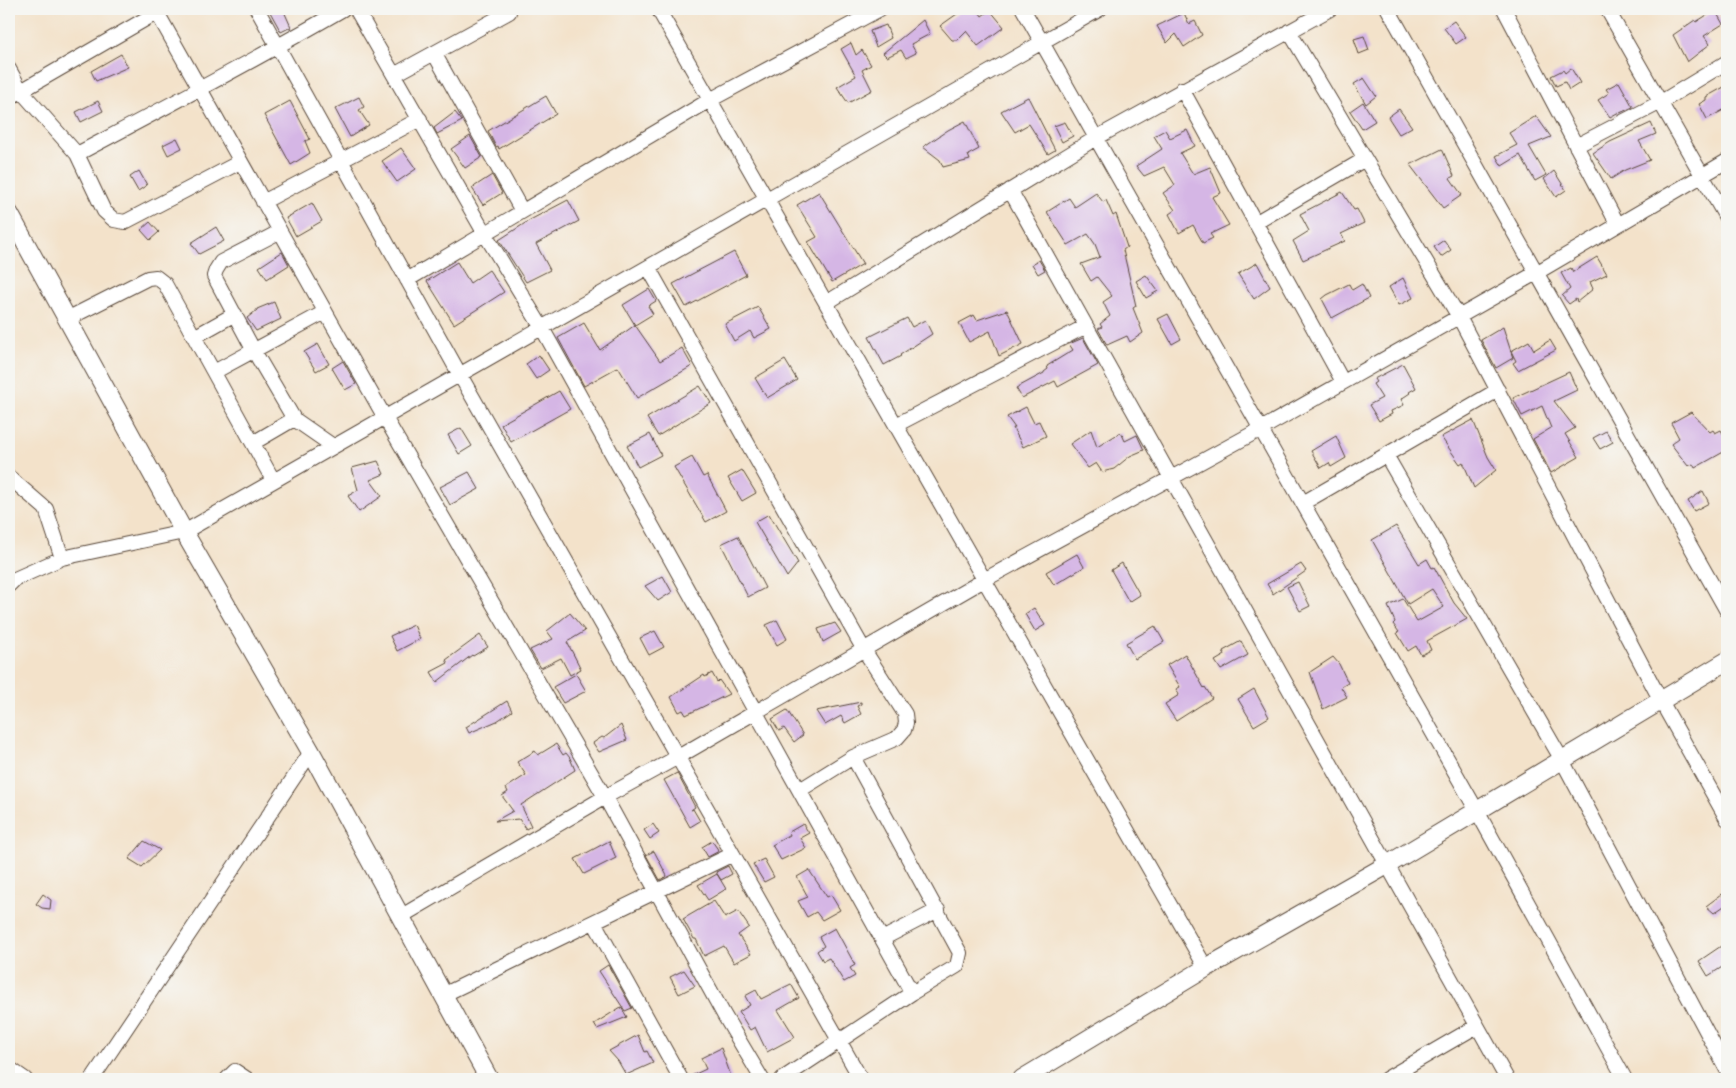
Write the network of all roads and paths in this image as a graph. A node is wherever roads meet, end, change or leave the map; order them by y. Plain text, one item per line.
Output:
1 (257, 9) edge
2 (343, 9) edge
3 (356, 9) edge
4 (509, 9) edge
5 (658, 9) edge
6 (880, 9) edge
7 (1023, 9) edge
8 (1100, 9) edge
9 (1330, 9) edge
10 (1388, 9) edge
11 (1504, 9) edge
12 (1608, 9) edge
13 (158, 10) edge
14 (1289, 31) junction
15 (1042, 42) junction
16 (278, 47) junction
17 (434, 53) junction
18 (1727, 62) edge
19 (9, 69) edge
20 (394, 75) junction
21 (1182, 89) junction
22 (200, 90) junction
23 (15, 94) edge
24 (710, 100) junction
25 (1661, 102) junction
26 (420, 119) junction
27 (1096, 138) junction
28 (1576, 146) junction
29 (76, 154) junction
30 (1365, 159) junction
31 (1727, 161) edge
32 (240, 162) junction
33 (341, 162) junction
34 (1703, 176) junction
35 (1010, 190) junction
36 (767, 198) junction
37 (262, 202) junction
38 (522, 211) junction
39 (9, 213) edge
40 (1727, 219) edge
41 (1255, 223) junction
42 (1618, 225) junction
43 (279, 232) junction
44 (485, 234) junction
45 (648, 267) junction
46 (1536, 273) junction
47 (407, 280) junction
48 (826, 302) junction
49 (325, 312) junction
50 (234, 314) junction
51 (1459, 317) junction
52 (67, 319) junction
53 (1086, 326) junction
54 (542, 328) junction
55 (194, 336) junction
56 (254, 350) junction
57 (214, 372) junction
58 (460, 375) junction
59 (1343, 382) junction
60 (1498, 390) junction
61 (384, 416) junction
62 (294, 419) junction
63 (896, 425) junction
64 (1261, 429) junction
65 (253, 443) junction
66 (333, 446) junction
67 (1386, 455) junction
68 (9, 477) edge
69 (1171, 478) junction
70 (273, 480) junction
71 (1303, 503) junction
72 (184, 532) junction
73 (62, 558) junction
74 (11, 580) edge
75 (984, 580) junction
76 (1727, 611) edge
77 (864, 650) junction
78 (1727, 661) edge
79 (1661, 701) junction
80 (755, 712) junction
81 (311, 752) junction
82 (678, 757) junction
83 (853, 757) junction
84 (1562, 760) junction
85 (800, 790) junction
86 (604, 797) junction
87 (1477, 811) junction
88 (1727, 819) edge
89 (733, 854) junction
90 (1387, 865) junction
91 (656, 891) junction
92 (938, 910) junction
93 (400, 917) junction
94 (594, 922) junction
95 (882, 939) junction
96 (1206, 968) junction
97 (912, 993) junction
98 (444, 996) junction
99 (1476, 1026) junction
100 (840, 1042) junction
101 (9, 1068) edge
102 (1727, 1070) edge
103 (25, 1079) edge
104 (92, 1079) edge
105 (227, 1079) edge
106 (247, 1079) edge
107 (489, 1079) edge
108 (681, 1079) edge
109 (762, 1079) edge
110 (782, 1079) edge
111 (861, 1079) edge
112 (1022, 1079) edge
113 (1386, 1079) edge
114 (1507, 1079) edge
115 (1625, 1079) edge

1 - 16 street
2 - 16 street
3 - 20 street
4 - 17 street
5 - 24 street
6 - 24 street
7 - 15 street
8 - 15 street
9 - 14 street
10 - 46 street
11 - 28 street
12 - 25 street
13 - 22 street
13 - 23 street
14 - 21 street
14 - 30 street
15 - 27 street
15 - 36 street
16 - 22 street
16 - 33 street
17 - 20 street
17 - 38 street
18 - 25 street
19 - 23 street
20 - 26 street
21 - 27 street
21 - 41 street
22 - 29 street
22 - 32 street
23 - 29 street
24 - 36 street
24 - 38 street
25 - 28 street
25 - 34 street
26 - 33 street
26 - 44 street
27 - 35 street
27 - 64 street
28 - 42 street
29 - 32 street
30 - 41 street
30 - 51 street
31 - 34 street
32 - 37 street
33 - 37 street
33 - 47 street
34 - 40 street
34 - 42 street
35 - 48 street
35 - 53 street
36 - 45 street
36 - 48 street
37 - 43 street
38 - 44 street
39 - 52 main road
41 - 59 street
42 - 46 street
43 - 49 street
43 - 50 street
44 - 47 street
44 - 54 street
45 - 54 street
45 - 77 street
46 - 51 street
46 - 76 street
47 - 58 street
48 - 63 street
49 - 56 street
49 - 61 street
50 - 55 street
50 - 56 street
51 - 59 street
51 - 60 street
52 - 55 street
52 - 72 main road
53 - 63 street
53 - 69 street
54 - 58 street
54 - 80 street
55 - 57 street
56 - 57 street
56 - 62 street
57 - 65 street
58 - 61 street
58 - 82 street
59 - 64 street
60 - 67 street
60 - 79 street
61 - 66 street
61 - 86 street
62 - 65 street
62 - 66 street
63 - 75 street
64 - 69 street
64 - 71 street
65 - 70 street
66 - 70 street
67 - 71 street
67 - 84 street
68 - 73 street
69 - 75 street
69 - 90 street
70 - 72 street
71 - 87 street
72 - 73 street
72 - 81 main road
73 - 74 street
75 - 77 street
75 - 96 street
77 - 80 street
77 - 83 street
78 - 79 main road
79 - 84 main road
79 - 88 street
80 - 82 street
80 - 85 street
81 - 93 main road
81 - 104 street
82 - 86 street
82 - 89 street
83 - 85 street
83 - 92 street
84 - 87 main road
84 - 102 street
85 - 95 street
86 - 91 street
86 - 93 street
87 - 90 main road
87 - 115 street
89 - 91 street
89 - 100 street
90 - 96 main road
90 - 99 street
91 - 94 street
91 - 109 street
92 - 95 street
92 - 97 street
93 - 98 main road
94 - 98 street
94 - 108 street
95 - 97 street
96 - 112 main road
97 - 100 street
98 - 107 main road
99 - 113 street
99 - 114 street
100 - 110 street
100 - 111 street
101 - 103 street
105 - 106 street

